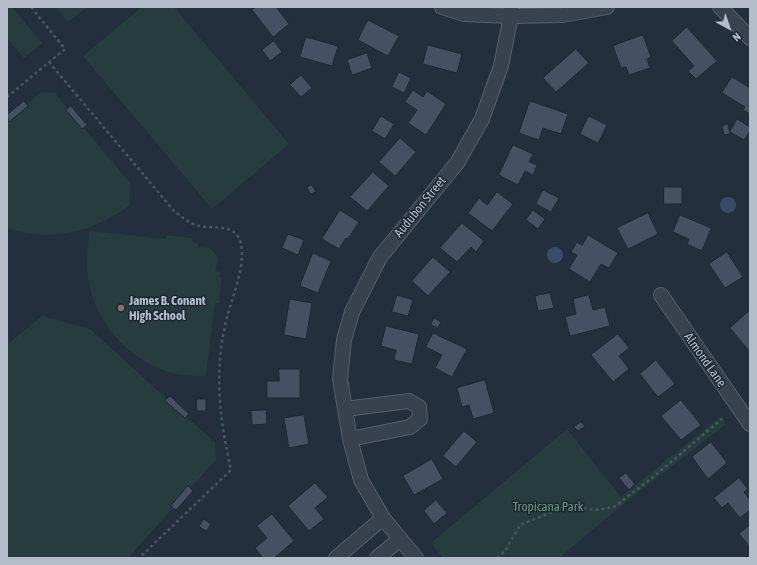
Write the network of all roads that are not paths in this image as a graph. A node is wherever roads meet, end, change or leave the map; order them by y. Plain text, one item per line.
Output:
1 (442, 7) edge
2 (607, 7) edge
3 (720, 7) edge
4 (511, 11) edge
5 (750, 38) edge
6 (661, 295) dead end
7 (345, 409) junction
8 (746, 409) edge
9 (750, 424) edge
10 (350, 439) junction
11 (382, 518) junction
12 (400, 539) junction
13 (336, 558) edge
14 (378, 558) edge
15 (416, 558) edge

1 - 4 street
2 - 4 street
3 - 5 street
4 - 7 street, Audubon Street
6 - 8 street, Almond Lane
7 - 10 street, Audubon Street
7 - 10 street
8 - 9 street, Almond Lane
10 - 11 street, Audubon Street
11 - 12 street, Audubon Street
11 - 13 street
12 - 14 street
12 - 15 street, Audubon Street

